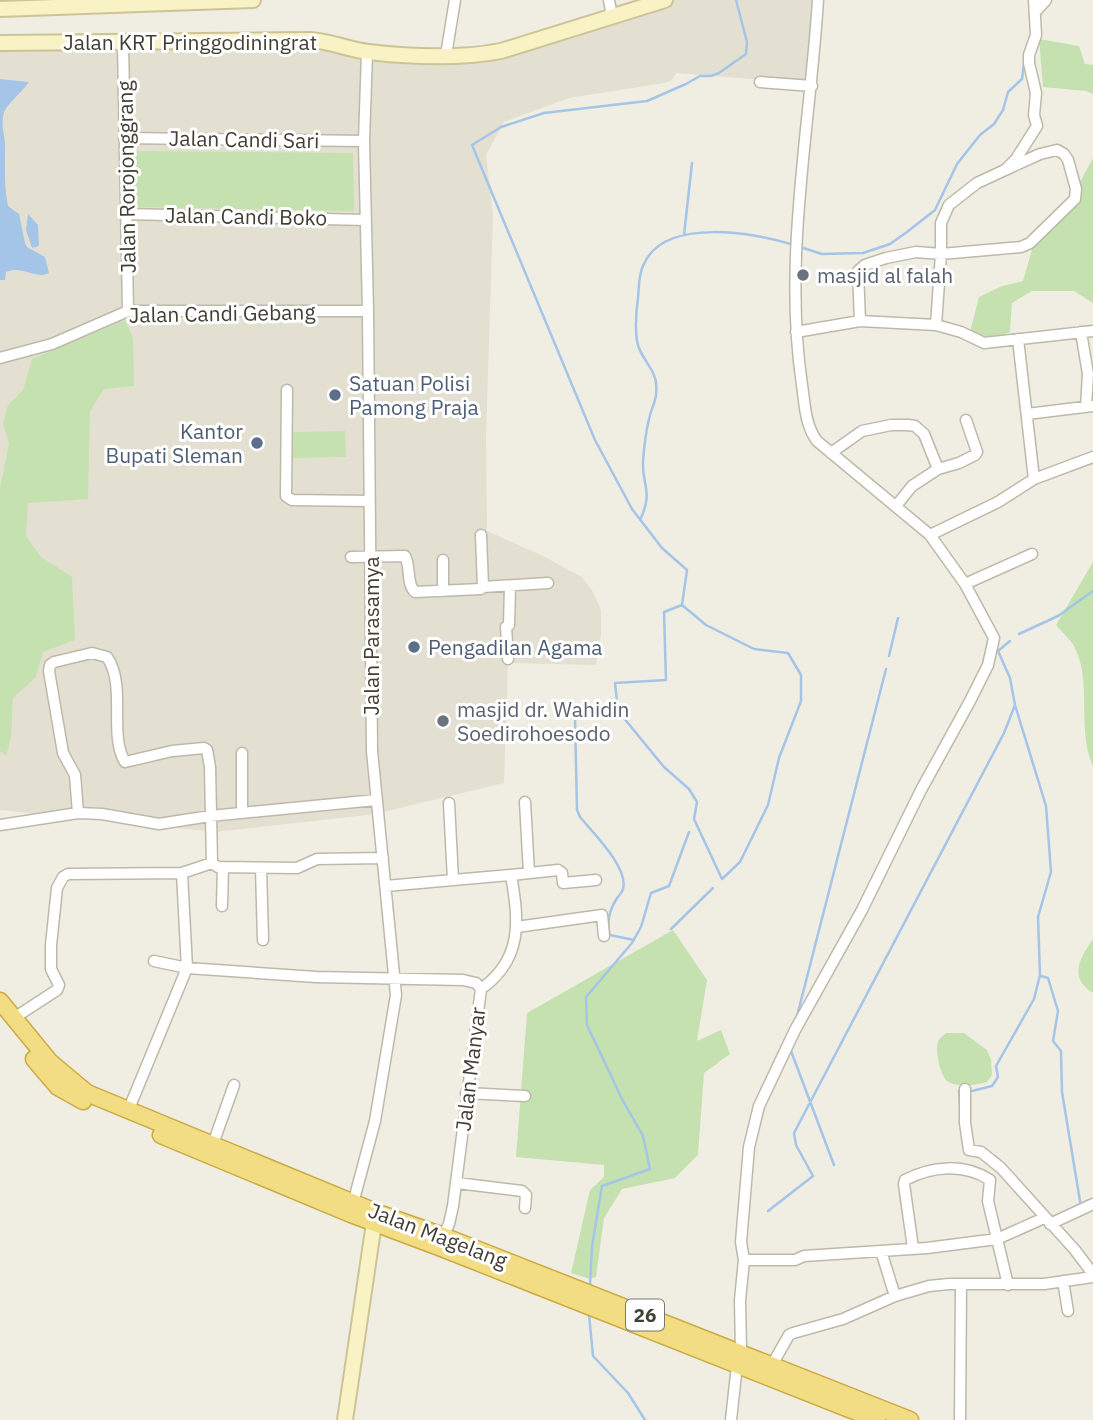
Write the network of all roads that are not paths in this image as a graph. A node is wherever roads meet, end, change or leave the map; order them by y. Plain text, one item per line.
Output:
1 (253, 0) edge
2 (455, 0) edge
3 (609, 0) edge
4 (665, 0) edge
5 (818, 0) edge
6 (1034, 0) edge
7 (1046, 0) edge
8 (190, 1) edge
9 (0, 9) edge
10 (1035, 12) junction
11 (612, 17) junction
12 (123, 43) junction
13 (0, 44) edge
14 (367, 52) junction
15 (446, 55) junction
16 (760, 82) dead end
17 (812, 86) junction
18 (124, 138) junction
19 (363, 141) junction
20 (1005, 170) junction
21 (127, 214) junction
22 (365, 220) junction
23 (942, 254) junction
24 (128, 311) junction
25 (368, 311) junction
26 (860, 321) junction
27 (936, 325) junction
28 (1093, 331) edge
29 (796, 332) junction
30 (1081, 332) junction
31 (1018, 340) junction
32 (0, 358) edge
33 (287, 390) dead end
34 (1090, 407) edge
35 (1027, 414) junction
36 (967, 420) dead end
37 (831, 453) junction
38 (1093, 457) edge
39 (938, 469) junction
40 (1034, 479) junction
41 (369, 501) junction
42 (896, 506) junction
43 (481, 535) dead end
44 (930, 535) junction
45 (1032, 554) dead end
46 (351, 557) dead end
47 (370, 557) junction
48 (443, 560) dead end
49 (548, 583) dead end
50 (965, 583) junction
51 (484, 587) junction
52 (510, 587) junction
53 (443, 591) junction
54 (508, 659) dead end
55 (242, 753) dead end
56 (376, 800) junction
57 (525, 802) dead end
58 (449, 803) dead end
59 (78, 813) junction
60 (242, 813) junction
61 (210, 816) junction
62 (0, 825) edge
63 (383, 858) junction
64 (212, 863) junction
65 (223, 867) junction
66 (261, 868) junction
67 (182, 873) junction
68 (528, 873) junction
69 (511, 875) junction
70 (453, 880) junction
71 (596, 880) dead end
72 (386, 886) junction
73 (222, 906) dead end
74 (517, 927) junction
75 (604, 936) dead end
76 (263, 940) dead end
77 (154, 961) dead end
78 (187, 968) junction
79 (395, 978) junction
80 (481, 989) junction
81 (0, 1000) edge
82 (7, 1018) edge
83 (234, 1086) dead end
84 (965, 1089) dead end
85 (466, 1094) junction
86 (525, 1096) dead end
87 (128, 1111) junction
88 (213, 1144) junction
89 (457, 1184) junction
90 (1093, 1204) edge
91 (352, 1208) junction
92 (525, 1209) dead end
93 (376, 1218) junction
94 (1047, 1221) junction
95 (443, 1236) junction
96 (997, 1239) junction
97 (913, 1248) junction
98 (881, 1251) junction
99 (744, 1260) junction
100 (1093, 1276) edge
101 (1063, 1281) junction
102 (961, 1284) junction
103 (1008, 1285) junction
104 (895, 1296) junction
105 (1068, 1311) dead end
106 (739, 1358) junction
107 (772, 1365) junction
108 (345, 1420) edge
109 (731, 1420) edge
110 (877, 1420) edge
111 (910, 1420) edge
112 (960, 1420) edge

1 - 8 main road
2 - 15 street
3 - 11 street
4 - 11 main road, Jalan KRT Pringgodiningrat
5 - 17 street
6 - 10 street
7 - 10 street
8 - 9 main road
10 - 20 street
11 - 15 main road, Jalan KRT Pringgodiningrat
12 - 13 main road, Jalan KRT Pringgodiningrat
12 - 14 main road, Jalan KRT Pringgodiningrat
12 - 18 street, Jalan Rorojonggrang
14 - 15 main road, Jalan KRT Pringgodiningrat
14 - 19 street, Jalan Parasamya
16 - 17 street
17 - 29 street
18 - 19 street, Jalan Candi Sari
18 - 21 street, Jalan Rorojonggrang
19 - 22 street, Jalan Parasamya
20 - 23 street
20 - 23 street
21 - 22 street, Jalan Candi Boko
21 - 24 street, Jalan Rorojonggrang
22 - 25 street, Jalan Parasamya
23 - 26 street
23 - 27 street
24 - 25 street, Jalan Candi Gebang
24 - 32 street, Jalan Candi Gebang
25 - 41 street, Jalan Parasamya
26 - 27 street
26 - 29 street
27 - 31 street
28 - 30 street
29 - 37 street
30 - 31 street
30 - 34 street
31 - 35 street
33 - 41 street
34 - 35 street
35 - 40 street
36 - 39 street
37 - 39 street
37 - 42 street
38 - 40 street
39 - 42 street
40 - 44 street
41 - 47 street, Jalan Parasamya
42 - 44 street
43 - 51 street
44 - 50 street
45 - 50 street
46 - 47 street
47 - 53 street
47 - 56 street, Jalan Parasamya
48 - 53 street
49 - 52 street
50 - 99 street
51 - 52 street
51 - 53 street
52 - 54 street
55 - 60 street
56 - 60 street
56 - 63 street, Jalan Parasamya
57 - 68 street
58 - 70 street
59 - 61 street
59 - 61 street
59 - 62 street
60 - 61 street
61 - 64 street
63 - 66 street
63 - 72 street, Jalan Parasamya
64 - 65 street
64 - 67 street
65 - 66 street
65 - 73 street
66 - 76 street
67 - 78 street
67 - 82 street
68 - 69 street
68 - 71 street
69 - 70 street
69 - 74 street
70 - 72 street
72 - 79 street, Jalan Parasamya
74 - 75 street
74 - 80 street
77 - 78 street, Jalan Manyar
78 - 79 street, Jalan Manyar
78 - 87 street
79 - 80 street, Jalan Manyar
79 - 91 street, Jalan Parasamya
80 - 85 street, Jalan Manyar
81 - 82 highway, Jalan Magelang / 26
82 - 87 highway, Jalan Magelang / 26
82 - 91 highway, Jalan Magelang / 26
83 - 88 street
84 - 94 street
85 - 86 street
85 - 89 street, Jalan Manyar
87 - 88 highway, Jalan Magelang / 26
88 - 91 highway, Jalan Magelang / 26
89 - 92 street
89 - 95 street, Jalan Manyar
90 - 94 street
91 - 93 highway, Jalan Magelang / 26
93 - 95 highway, Jalan Magelang / 26
93 - 106 highway, Jalan Magelang / 26
93 - 108 main road
94 - 96 street
94 - 100 street
95 - 106 highway, Jalan Magelang / 26
96 - 97 street
96 - 97 street
96 - 103 street
97 - 98 street
98 - 99 street
98 - 104 street
99 - 106 street
100 - 101 street
101 - 103 street
101 - 105 street
102 - 103 street
102 - 104 street
102 - 112 street
104 - 107 street
106 - 107 highway, Jalan Magelang / 26
106 - 109 street
106 - 110 highway, Jalan Magelang / 26
107 - 111 highway, Jalan Magelang / 26

